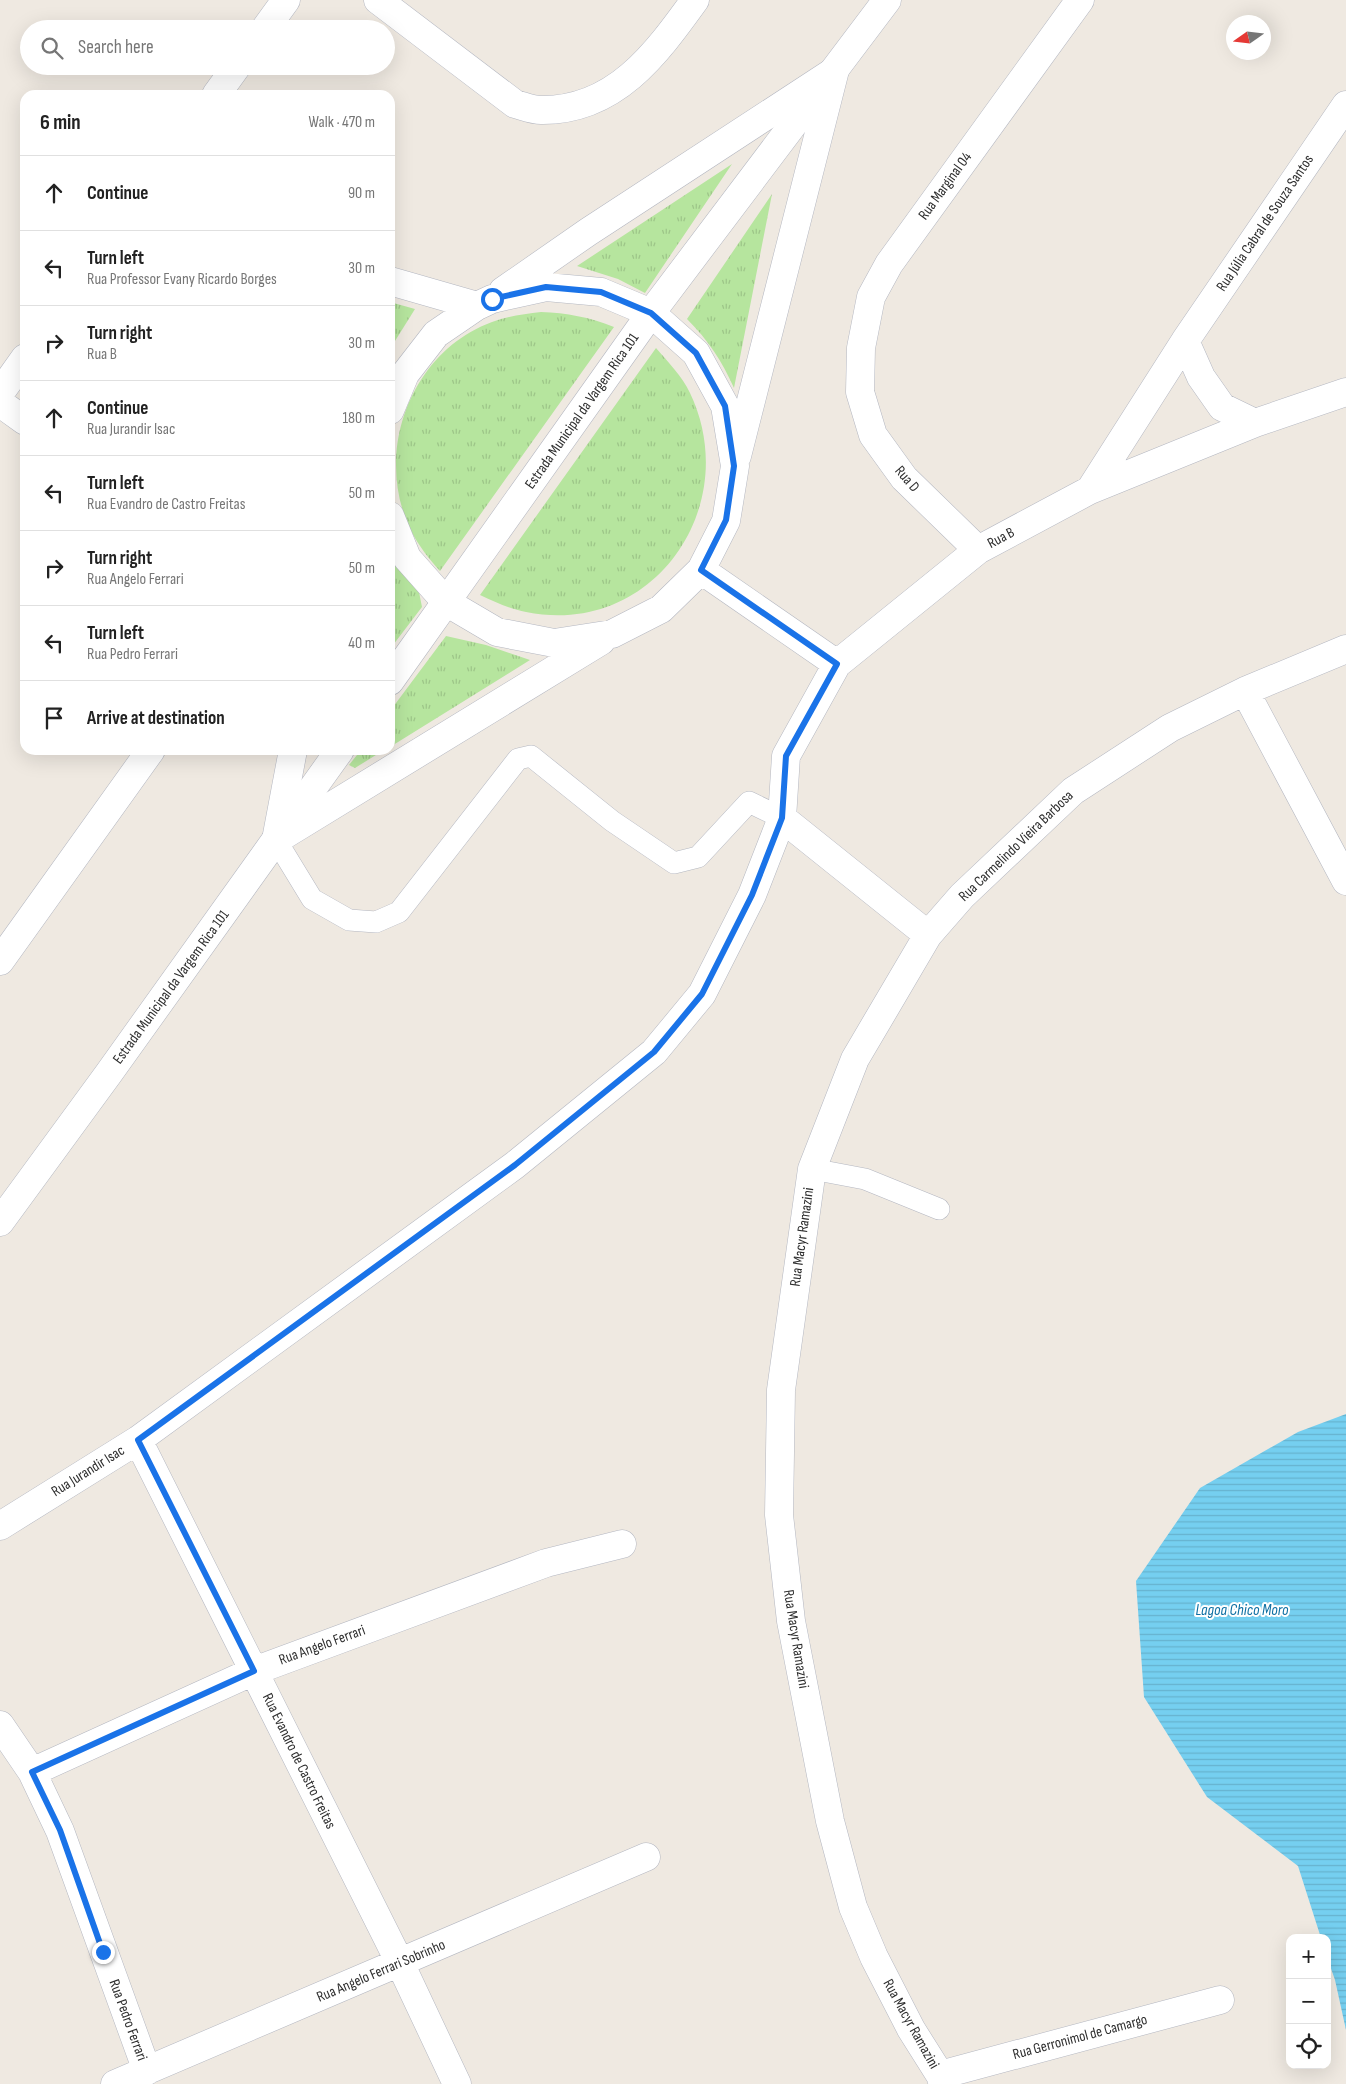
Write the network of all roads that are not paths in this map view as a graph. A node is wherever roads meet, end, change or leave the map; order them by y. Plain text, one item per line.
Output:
1 (286, 0) edge
2 (378, 0) edge
3 (695, 0) edge
4 (887, 0) edge
5 (1080, 0) edge
6 (272, 20) edge
7 (835, 70) junction
8 (230, 75) edge
9 (220, 90) edge
10 (1346, 105) edge
11 (395, 282) edge
12 (484, 302) junction
13 (651, 313) junction
14 (1185, 341) junction
15 (20, 365) edge
16 (0, 392) edge
17 (860, 392) joint
18 (1346, 392) edge
19 (395, 398) edge
20 (0, 403) edge
21 (20, 417) edge
22 (1255, 423) junction
23 (734, 466) junction
24 (1090, 490) junction
25 (395, 528) edge
26 (978, 550) junction
27 (701, 570) junction
28 (446, 602) junction
29 (612, 634) junction
30 (1346, 649) edge
31 (837, 664) junction
32 (395, 674) edge
33 (1245, 691) junction
34 (147, 755) edge
35 (292, 755) edge
36 (336, 755) edge
37 (782, 818) junction
38 (276, 840) junction
39 (1346, 881) edge
40 (928, 935) junction
41 (0, 961) edge
42 (812, 1169) junction
43 (939, 1209) dead end
44 (0, 1222) edge
45 (138, 1440) junction
46 (0, 1526) edge
47 (622, 1544) dead end
48 (254, 1671) junction
49 (0, 1725) edge
50 (32, 1772) junction
51 (646, 1857) dead end
52 (400, 1963) junction
53 (1220, 2000) dead end
54 (147, 2070) junction
55 (941, 2079) edge
56 (115, 2084) edge
57 (457, 2084) edge

1 - 6 street
2 - 3 street
4 - 7 street, Estrada Municipal da Vargem Rica 101
5 - 17 street, Rua Marginal 04
7 - 12 street
7 - 13 street, Estrada Municipal da Vargem Rica 101
7 - 23 street
8 - 9 street
10 - 14 street, Rua Júlia Cabral de Souza Santos
11 - 12 street
12 - 13 street
12 - 19 street
13 - 23 street
13 - 28 street, Estrada Municipal da Vargem Rica 101
14 - 22 street
14 - 24 street, Rua Júlia Cabral de Souza Santos
15 - 16 street
17 - 26 street, Rua D
18 - 22 street, Rua B
20 - 21 street
22 - 24 street, Rua B
23 - 27 street
24 - 26 street, Rua B
25 - 28 street
26 - 31 street, Rua B
27 - 29 street
27 - 31 street
28 - 29 street
28 - 32 street, Estrada Municipal da Vargem Rica 101
29 - 38 street
30 - 33 street, Rua Carmelindo Vieira Barbosa
31 - 37 street, Rua B
33 - 39 street
33 - 40 street, Rua Carmelindo Vieira Barbosa
34 - 41 street
35 - 38 street
36 - 38 street, Estrada Municipal da Vargem Rica 101
37 - 38 lane
37 - 40 street
37 - 45 street, Rua Jurandir Isac
38 - 44 street, Estrada Municipal da Vargem Rica 101
40 - 42 street, Rua Carmelindo Vieira Barbosa
42 - 43 lane
42 - 55 street, Rua Macyr Ramazini
45 - 46 street, Rua Jurandir Isac
45 - 48 street, Rua Evandro de Castro Freitas
47 - 48 street, Rua Angelo Ferrari
48 - 50 street, Rua Angelo Ferrari
48 - 52 street, Rua Evandro de Castro Freitas
49 - 50 street, Rua Pedro Ferrari
50 - 54 street, Rua Pedro Ferrari
51 - 52 street, Rua Angelo Ferrari Sobrinho
52 - 54 street, Rua Angelo Ferrari Sobrinho
52 - 57 street, Rua Evandro de Castro Freitas
53 - 55 street, Rua Gerronimol de Camargo
54 - 56 street, Rua Angelo Ferrari Sobrinho

